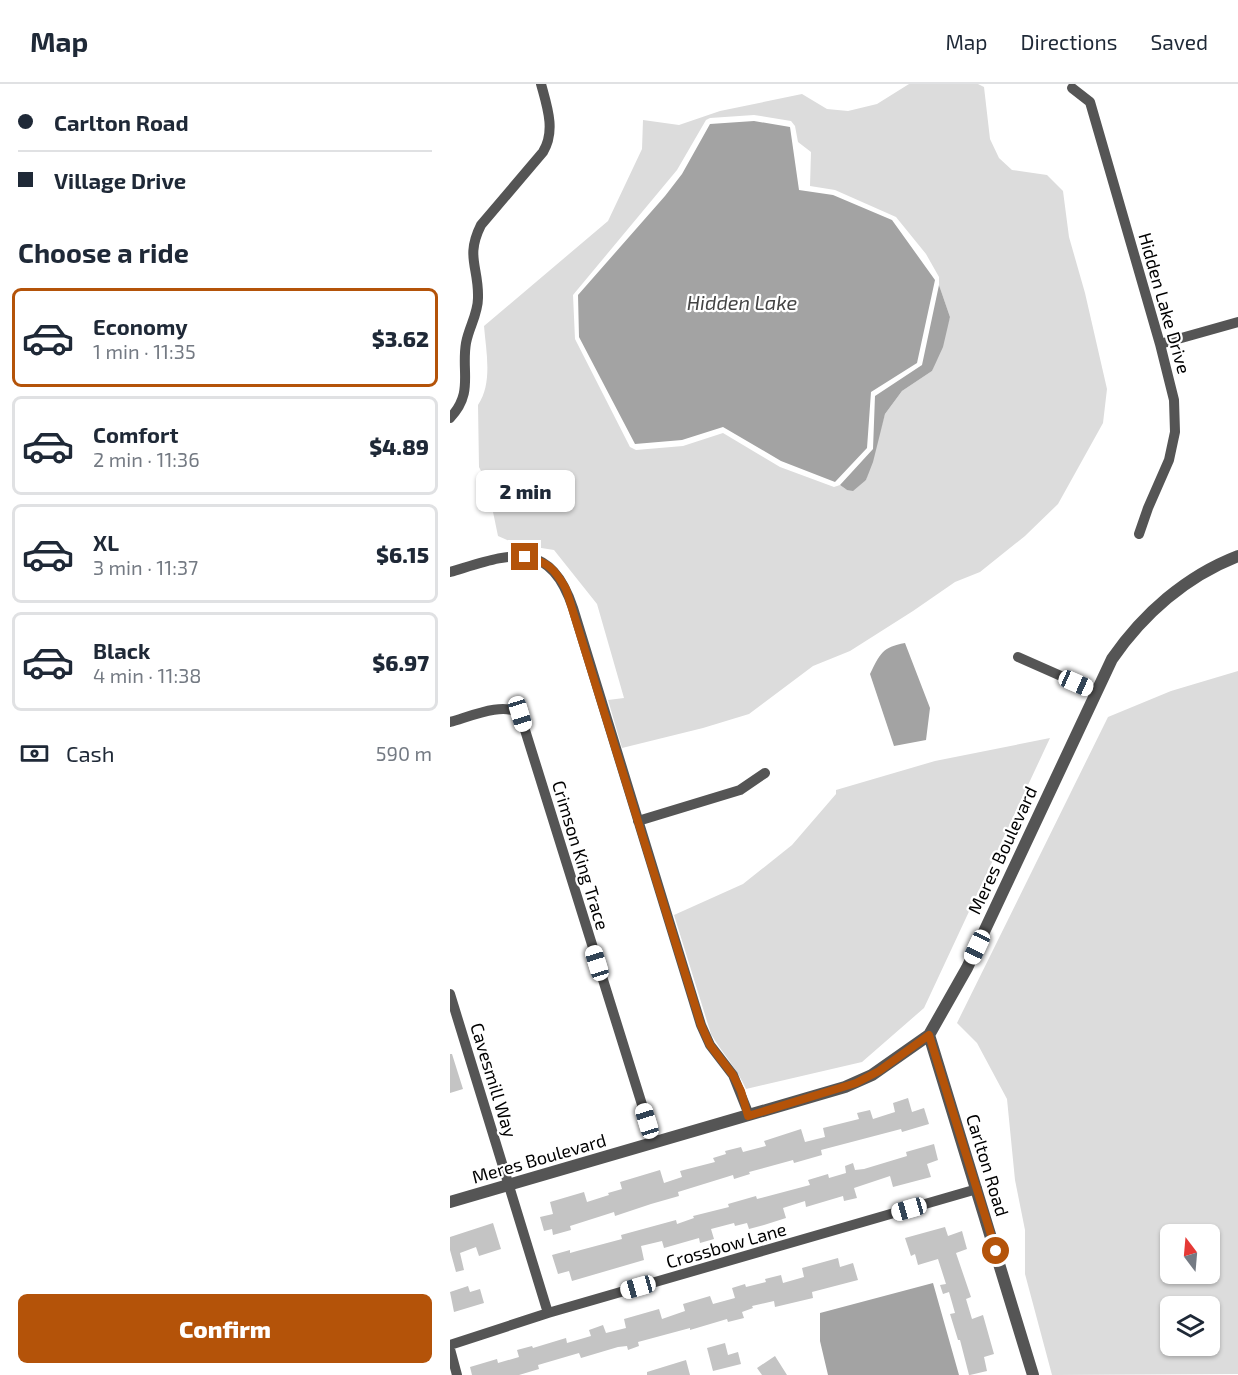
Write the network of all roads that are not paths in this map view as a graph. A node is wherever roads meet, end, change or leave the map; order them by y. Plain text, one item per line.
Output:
1 (541, 84) edge
2 (1072, 88) dead end
3 (1238, 322) edge
4 (1160, 344) junction
5 (450, 418) edge
6 (1140, 534) dead end
7 (1238, 556) edge
8 (450, 572) edge
9 (1018, 657) dead end
10 (1095, 691) junction
11 (450, 722) edge
12 (765, 772) dead end
13 (638, 821) junction
14 (450, 994) edge
15 (929, 1035) junction
16 (748, 1116) junction
17 (654, 1143) junction
18 (509, 1185) junction
19 (977, 1190) junction
20 (450, 1202) edge
21 (548, 1313) junction
22 (450, 1347) edge
23 (457, 1375) edge
24 (1033, 1375) edge

1 - 5 street
2 - 4 street, Hidden Lake Drive
3 - 4 street
4 - 6 street, Hidden Lake Drive
7 - 10 street, Meres Boulevard
8 - 13 street
9 - 10 street
10 - 15 street, Meres Boulevard
11 - 17 street, Crimson King Trace
12 - 13 street
13 - 16 street
14 - 18 street, Cavesmill Way
15 - 16 street, Meres Boulevard
15 - 19 street, Carlton Road
16 - 17 street, Meres Boulevard
17 - 18 street, Meres Boulevard
18 - 20 street, Meres Boulevard
18 - 21 street, Cavesmill Way
19 - 21 street, Crossbow Lane
19 - 24 street, Carlton Road
21 - 22 street, Crossbow Lane
22 - 23 street

